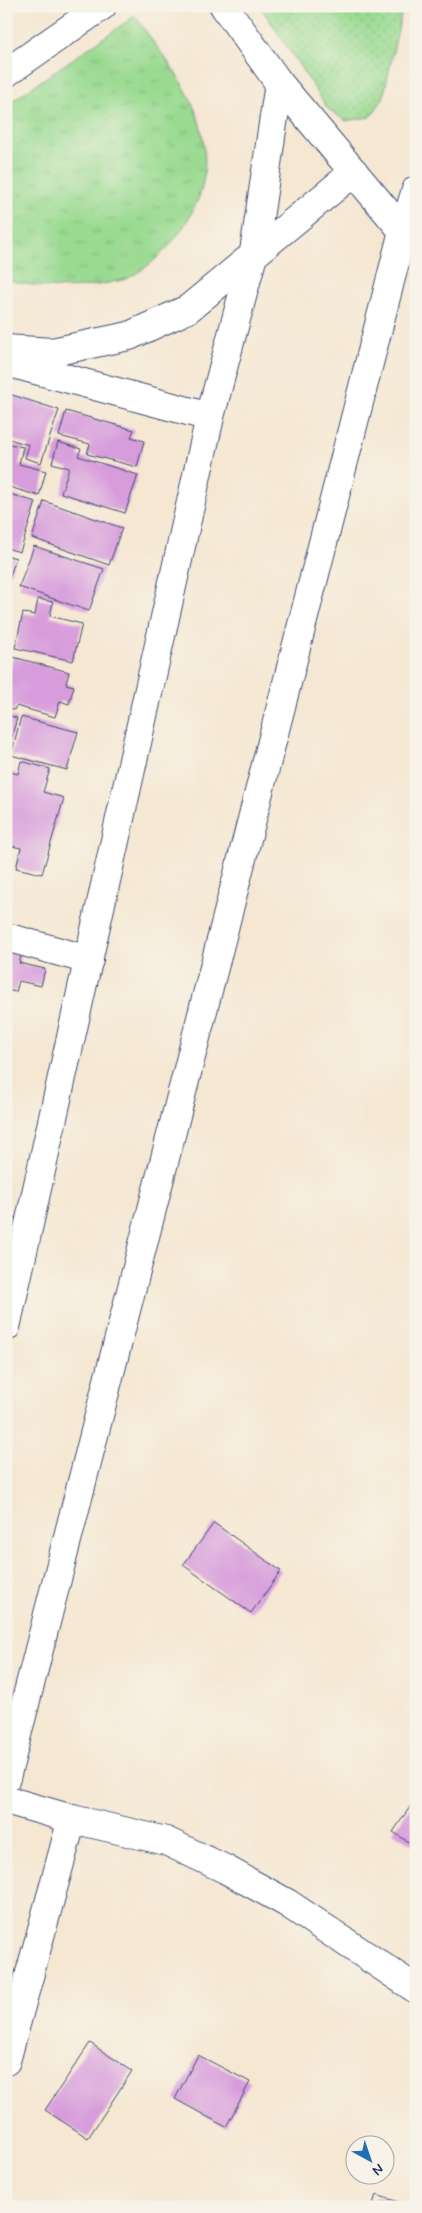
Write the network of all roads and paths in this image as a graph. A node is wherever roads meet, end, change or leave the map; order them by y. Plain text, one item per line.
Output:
1 (102, 6) edge
2 (224, 6) edge
3 (6, 73) edge
4 (279, 83) junction
5 (354, 172) junction
6 (416, 190) edge
7 (403, 231) junction
8 (254, 252) junction
9 (6, 349) edge
10 (6, 362) edge
11 (210, 417) junction
12 (6, 937) edge
13 (89, 960) junction
14 (11, 1280) edge
15 (6, 1327) edge
16 (6, 1778) edge
17 (6, 1800) edge
18 (72, 1819) junction
19 (416, 1989) edge
20 (6, 2061) edge

1 - 3 street
2 - 4 street
4 - 5 street
4 - 8 street
5 - 7 street
5 - 8 street
6 - 7 street
7 - 16 street
8 - 9 street
8 - 11 street
10 - 11 street
11 - 13 street
12 - 13 street
13 - 14 street
14 - 15 street
17 - 18 street
18 - 19 street
18 - 20 street

